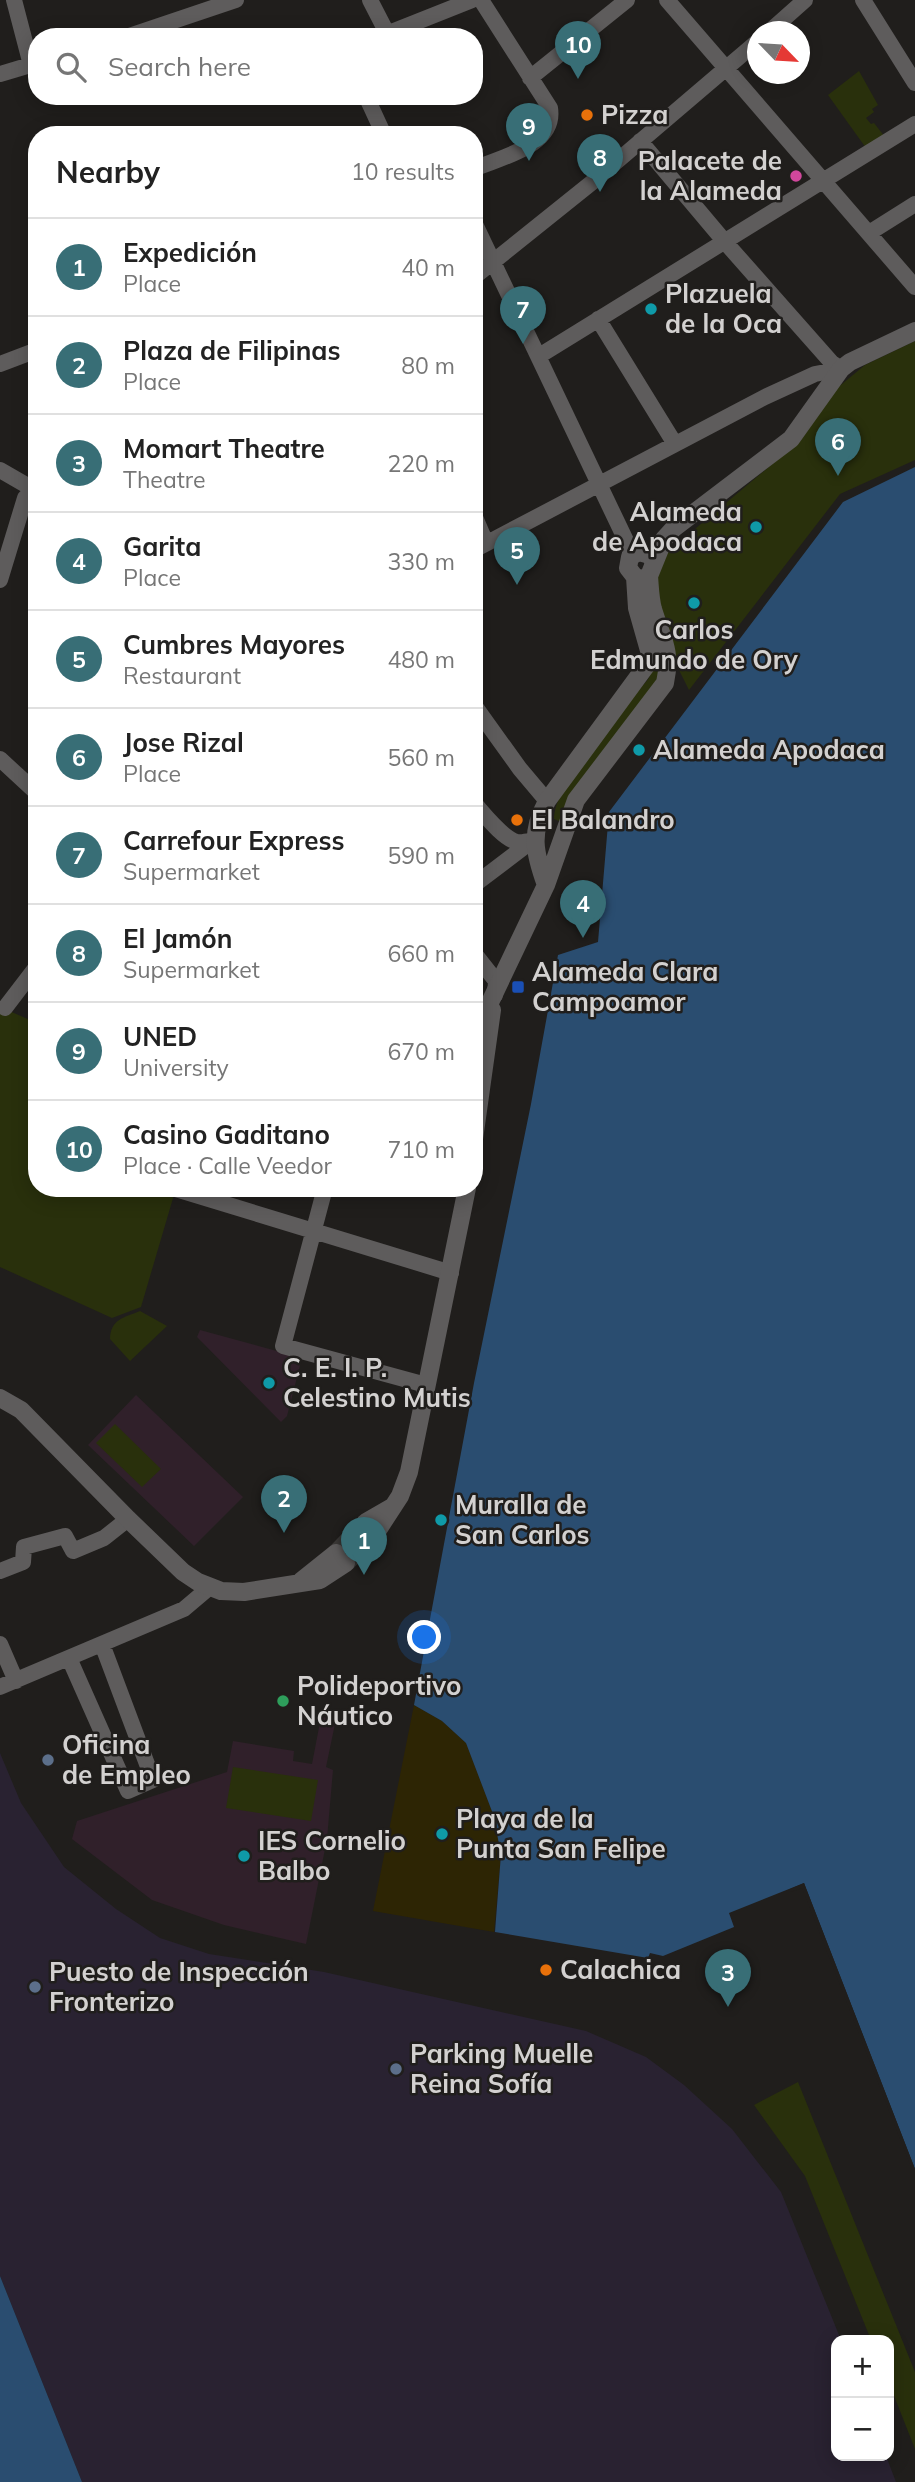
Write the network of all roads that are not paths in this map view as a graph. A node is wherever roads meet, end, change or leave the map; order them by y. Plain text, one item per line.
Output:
1 (14, 0) edge
2 (236, 0) edge
3 (370, 0) edge
4 (472, 0) edge
5 (481, 0) edge
6 (627, 0) edge
7 (667, 0) edge
8 (805, 0) edge
9 (863, 0) edge
10 (781, 21) edge
11 (153, 28) edge
12 (380, 28) edge
13 (401, 28) edge
14 (28, 45) edge
15 (747, 50) edge
16 (28, 66) edge
17 (725, 69) junction
18 (0, 74) edge
19 (530, 78) junction
20 (915, 83) edge
21 (370, 105) edge
22 (915, 124) edge
23 (380, 126) edge
24 (640, 141) junction
25 (483, 165) edge
26 (822, 181) junction
27 (915, 204) edge
28 (869, 233) junction
29 (483, 241) edge
30 (725, 242) junction
31 (493, 262) junction
32 (483, 270) edge
33 (915, 287) edge
34 (598, 320) junction
35 (915, 331) edge
36 (28, 353) edge
37 (538, 356) junction
38 (0, 364) edge
39 (841, 369) junction
40 (675, 444) junction
41 (0, 470) edge
42 (599, 483) junction
43 (28, 484) edge
44 (28, 495) edge
45 (674, 528) junction
46 (483, 545) edge
47 (635, 554) junction
48 (646, 572) junction
49 (0, 580) edge
50 (483, 717) edge
51 (0, 760) edge
52 (28, 785) edge
53 (547, 801) junction
54 (483, 814) edge
55 (534, 840) junction
56 (483, 878) edge
57 (546, 886) junction
58 (483, 964) edge
59 (28, 977) edge
60 (493, 999) junction
61 (5, 1008) dead end
62 (483, 1018) edge
63 (483, 1065) edge
64 (202, 1197) edge
65 (323, 1197) edge
66 (465, 1197) edge
67 (314, 1231) junction
68 (451, 1273) junction
69 (426, 1385) junction
70 (0, 1398) edge
71 (0, 1410) edge
72 (29, 1419) junction
73 (128, 1519) junction
74 (371, 1528) tunnel mouth
75 (341, 1558) tunnel mouth
76 (0, 1571) edge
77 (210, 1587) junction
78 (0, 1644) edge
79 (102, 1644) junction
80 (69, 1658) junction
81 (16, 1681) junction
82 (0, 1687) edge

1 - 14 street
2 - 11 street
3 - 12 street
4 - 13 street
5 - 19 street
6 - 19 street
7 - 17 street
8 - 10 street
9 - 20 street
15 - 17 street
16 - 18 street
17 - 24 street
17 - 26 street
19 - 25 street
21 - 23 street
22 - 26 street
24 - 30 street
24 - 31 street
26 - 28 street
26 - 30 street
27 - 28 street
28 - 33 street
29 - 31 street
30 - 34 street
30 - 39 street
31 - 32 street
31 - 37 street
34 - 37 street
34 - 40 street
35 - 39 street
36 - 38 street
37 - 42 street
39 - 40 street
39 - 45 street
40 - 42 street
41 - 43 street
42 - 46 street
42 - 47 street
44 - 49 street
45 - 47 street
45 - 48 street
47 - 48 street
48 - 53 street
48 - 57 street
50 - 53 street
51 - 52 street
53 - 55 street
54 - 55 street
55 - 56 street
55 - 57 street
57 - 60 street
58 - 60 street
59 - 61 street
60 - 62 street
60 - 63 street
64 - 67 street
65 - 67 street
66 - 68 street
67 - 68 street
67 - 69 street
68 - 69 street
69 - 74 street
70 - 72 street
71 - 72 street
72 - 73 street
73 - 76 street
73 - 77 street
75 - 77 street
77 - 79 street
78 - 81 street
79 - 80 street
79 - 80 street
80 - 81 street
81 - 82 street

